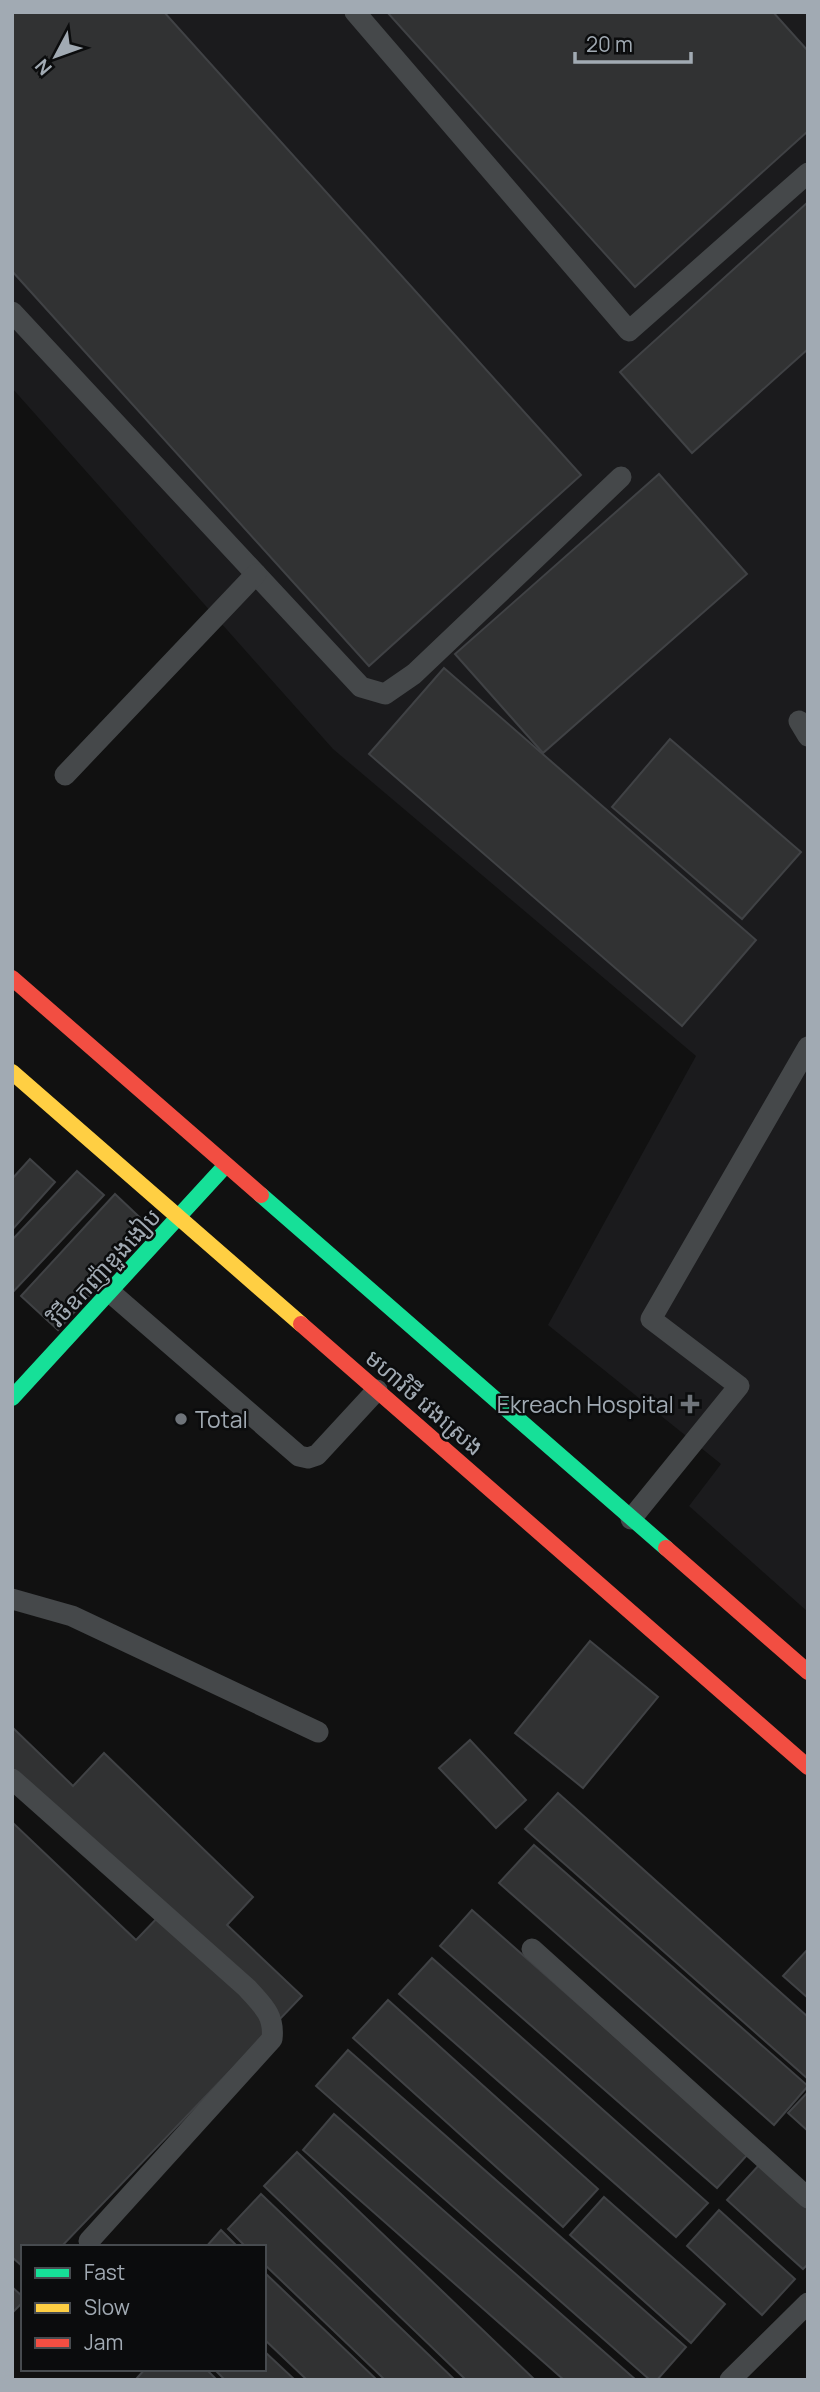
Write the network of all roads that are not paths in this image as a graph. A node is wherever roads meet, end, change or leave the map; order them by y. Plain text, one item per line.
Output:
1 (355, 12) edge
2 (808, 173) edge
3 (12, 312) edge
4 (621, 477) dead end
5 (256, 574) junction
6 (65, 775) dead end
7 (12, 978) edge
8 (808, 1047) edge
9 (12, 1072) edge
10 (226, 1165) junction
11 (180, 1218) junction
12 (111, 1293) junction
13 (377, 1390) junction
14 (12, 1398) edge
15 (631, 1519) junction
16 (12, 1600) edge
17 (808, 1672) edge
18 (318, 1731) dead end
19 (808, 1767) edge
20 (12, 1779) edge
21 (532, 1949) dead end
22 (808, 2198) edge
23 (89, 2241) dead end
24 (808, 2303) edge
25 (730, 2380) edge

1 - 2 lane
3 - 5 lane
4 - 5 lane
5 - 6 lane
7 - 10 main road, មហាវិថី វេងស្រេង
8 - 15 lane
9 - 11 main road, មហាវិថី វេងស្រេង
10 - 11 main road, វិថីឧកញ៉ាឌួងងៀប
10 - 15 main road, មហាវិថី វេងស្រេង
11 - 12 main road, វិថីឧកញ៉ាឌួងងៀប
11 - 13 main road, មហាវិថី វេងស្រេង
12 - 13 lane
12 - 14 main road, វិថីឧកញ៉ាឌួងងៀប
13 - 19 main road, មហាវិថី វេងស្រេង
15 - 17 main road, មហាវិថី វេងស្រេង
16 - 18 lane
20 - 23 lane
21 - 22 lane
24 - 25 lane

